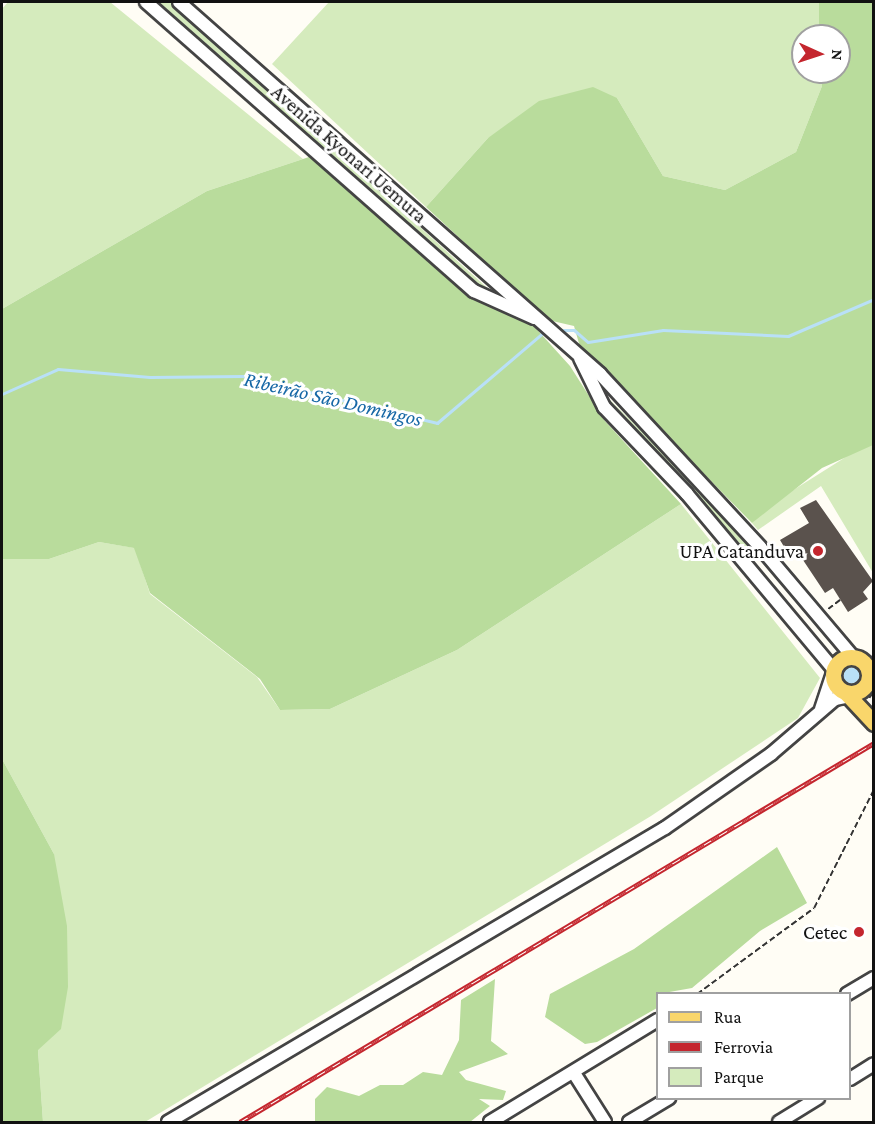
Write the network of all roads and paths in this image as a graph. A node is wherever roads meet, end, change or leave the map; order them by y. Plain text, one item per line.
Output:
1 (146, 2) edge
2 (179, 2) edge
3 (537, 319) junction
4 (580, 358) junction
5 (772, 560) junction
6 (754, 572) junction
7 (840, 600) dead end
8 (816, 611) junction
9 (873, 653) edge
10 (854, 657) junction
11 (834, 669) junction
12 (848, 695) junction
13 (871, 697) edge
14 (819, 714) junction
15 (873, 789) edge
16 (873, 979) edge
17 (698, 992) edge
18 (849, 992) edge
19 (656, 1021) edge
20 (873, 1064) edge
21 (574, 1072) junction
22 (851, 1078) edge
23 (666, 1100) edge
24 (815, 1100) edge
25 (168, 1122) edge
26 (490, 1122) edge
27 (605, 1122) edge
28 (628, 1122) edge
29 (778, 1122) edge

1 - 3 street, Avenida Kyonari Uemura
2 - 3 street, Avenida Kyonari Uemura
3 - 4 street, Avenida Kyonari Uemura
4 - 5 street, Avenida Kyonari Uemura
4 - 6 street, Avenida Kyonari Uemura
5 - 6 street
5 - 8 street, Avenida Kyonari Uemura
6 - 11 street, Avenida Kyonari Uemura
7 - 8 path
8 - 10 street, Avenida Kyonari Uemura
9 - 10 main road
10 - 11 main road
10 - 13 main road
11 - 12 main road
11 - 14 street
12 - 13 main road
12 - 13 main road
12 - 14 street
14 - 25 street
15 - 17 path
16 - 18 street
19 - 21 street
20 - 22 street
21 - 26 street
21 - 27 street
23 - 28 street
24 - 29 street

